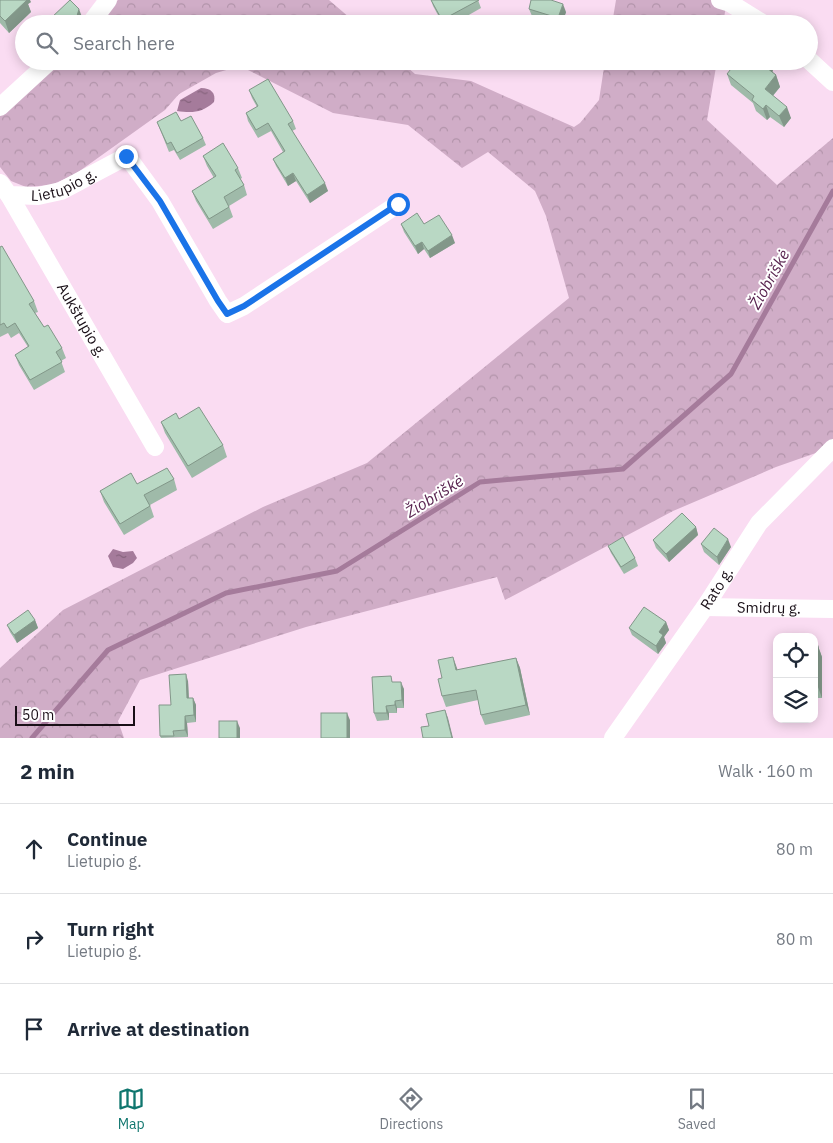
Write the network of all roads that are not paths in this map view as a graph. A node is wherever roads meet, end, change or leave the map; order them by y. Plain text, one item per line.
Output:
1 (108, 0) edge
2 (720, 0) edge
3 (97, 15) edge
4 (749, 15) edge
5 (818, 68) edge
6 (40, 70) edge
7 (833, 82) edge
8 (0, 107) edge
9 (5, 189) edge
10 (398, 204) dead end
11 (155, 447) dead end
12 (833, 448) edge
13 (705, 607) junction
14 (833, 609) edge
15 (613, 738) edge

1 - 3 street
2 - 4 street
5 - 7 street
6 - 8 street
9 - 10 street, Lietupio g.
9 - 11 street, Aukštupio g.
12 - 13 street, Rato g.
13 - 14 street, Smidrų g.
13 - 15 street, Rato g.

